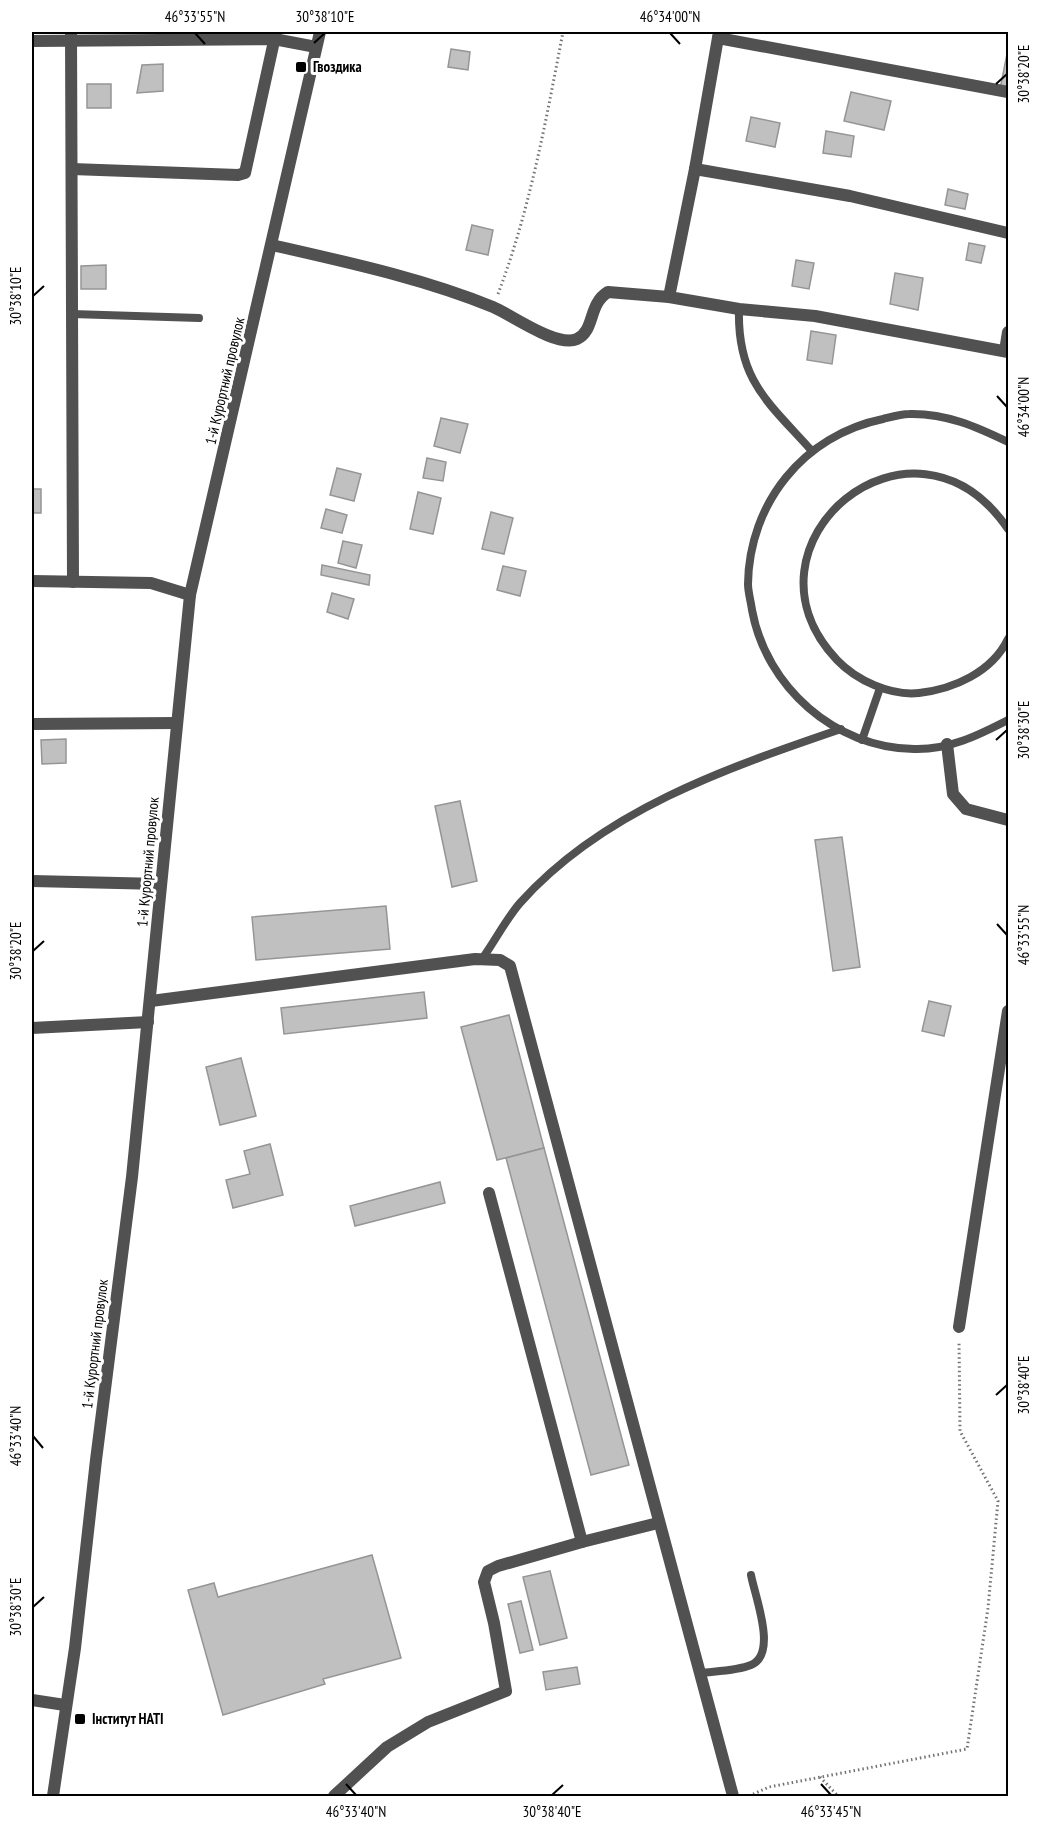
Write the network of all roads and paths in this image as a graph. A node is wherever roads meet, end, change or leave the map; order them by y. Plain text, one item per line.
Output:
1 (320, 32) edge
2 (563, 32) edge
3 (222, 35) edge
4 (275, 35) edge
5 (718, 35) edge
6 (71, 36) edge
7 (32, 41) edge
8 (316, 47) junction
9 (1008, 92) edge
10 (72, 169) junction
11 (695, 169) junction
12 (1008, 233) edge
13 (272, 245) junction
14 (669, 297) junction
15 (493, 307) junction
16 (739, 309) junction
17 (72, 314) junction
18 (199, 318) dead end
19 (1008, 332) edge
20 (1007, 351) edge
21 (1008, 442) edge
22 (811, 450) junction
23 (1008, 529) edge
24 (32, 581) edge
25 (73, 582) junction
26 (190, 595) junction
27 (1008, 639) edge
28 (880, 688) junction
29 (1008, 720) edge
30 (177, 723) junction
31 (32, 724) edge
32 (841, 729) junction
33 (862, 740) junction
34 (947, 744) junction
35 (1008, 820) edge
36 (32, 881) edge
37 (161, 884) junction
38 (483, 959) junction
39 (151, 1000) junction
40 (1008, 1011) edge
41 (148, 1022) junction
42 (32, 1028) edge
43 (489, 1193) dead end
44 (959, 1327) joint
45 (658, 1523) junction
46 (582, 1542) junction
47 (750, 1575) dead end
48 (700, 1673) junction
49 (32, 1700) edge
50 (65, 1705) junction
51 (820, 1777) junction
52 (53, 1797) edge
53 (334, 1797) edge
54 (733, 1797) edge
55 (749, 1797) edge
56 (838, 1797) edge

1 - 8 street, 1-й Курортний провулок
2 - 15 path
3 - 4 street
3 - 6 street
4 - 8 street
4 - 10 street
5 - 9 street
5 - 11 street
6 - 7 street
6 - 10 street
8 - 13 street, 1-й Курортний провулок
10 - 17 street
11 - 12 street
11 - 14 street
13 - 15 street
13 - 26 street, 1-й Курортний провулок
14 - 15 street
14 - 16 street
16 - 20 street
16 - 22 lane
17 - 18 lane
17 - 25 street
19 - 20 street
21 - 22 lane
22 - 32 lane
23 - 28 lane
24 - 25 street
25 - 26 street
26 - 30 street, 1-й Курортний провулок
27 - 28 lane
28 - 33 lane
29 - 34 lane
30 - 31 street
30 - 37 street, 1-й Курортний провулок
32 - 33 lane
32 - 38 lane
33 - 34 lane
34 - 35 street
36 - 37 street
37 - 39 street, 1-й Курортний провулок
38 - 39 street
38 - 45 street
39 - 41 street, 1-й Курортний провулок
40 - 44 street
41 - 42 street
41 - 50 street, 1-й Курортний провулок
43 - 46 street
44 - 51 path
45 - 46 street
45 - 48 street
46 - 53 street
47 - 48 lane
48 - 54 street
49 - 50 street
50 - 52 street, 1-й Курортний провулок
51 - 55 path
51 - 56 path

